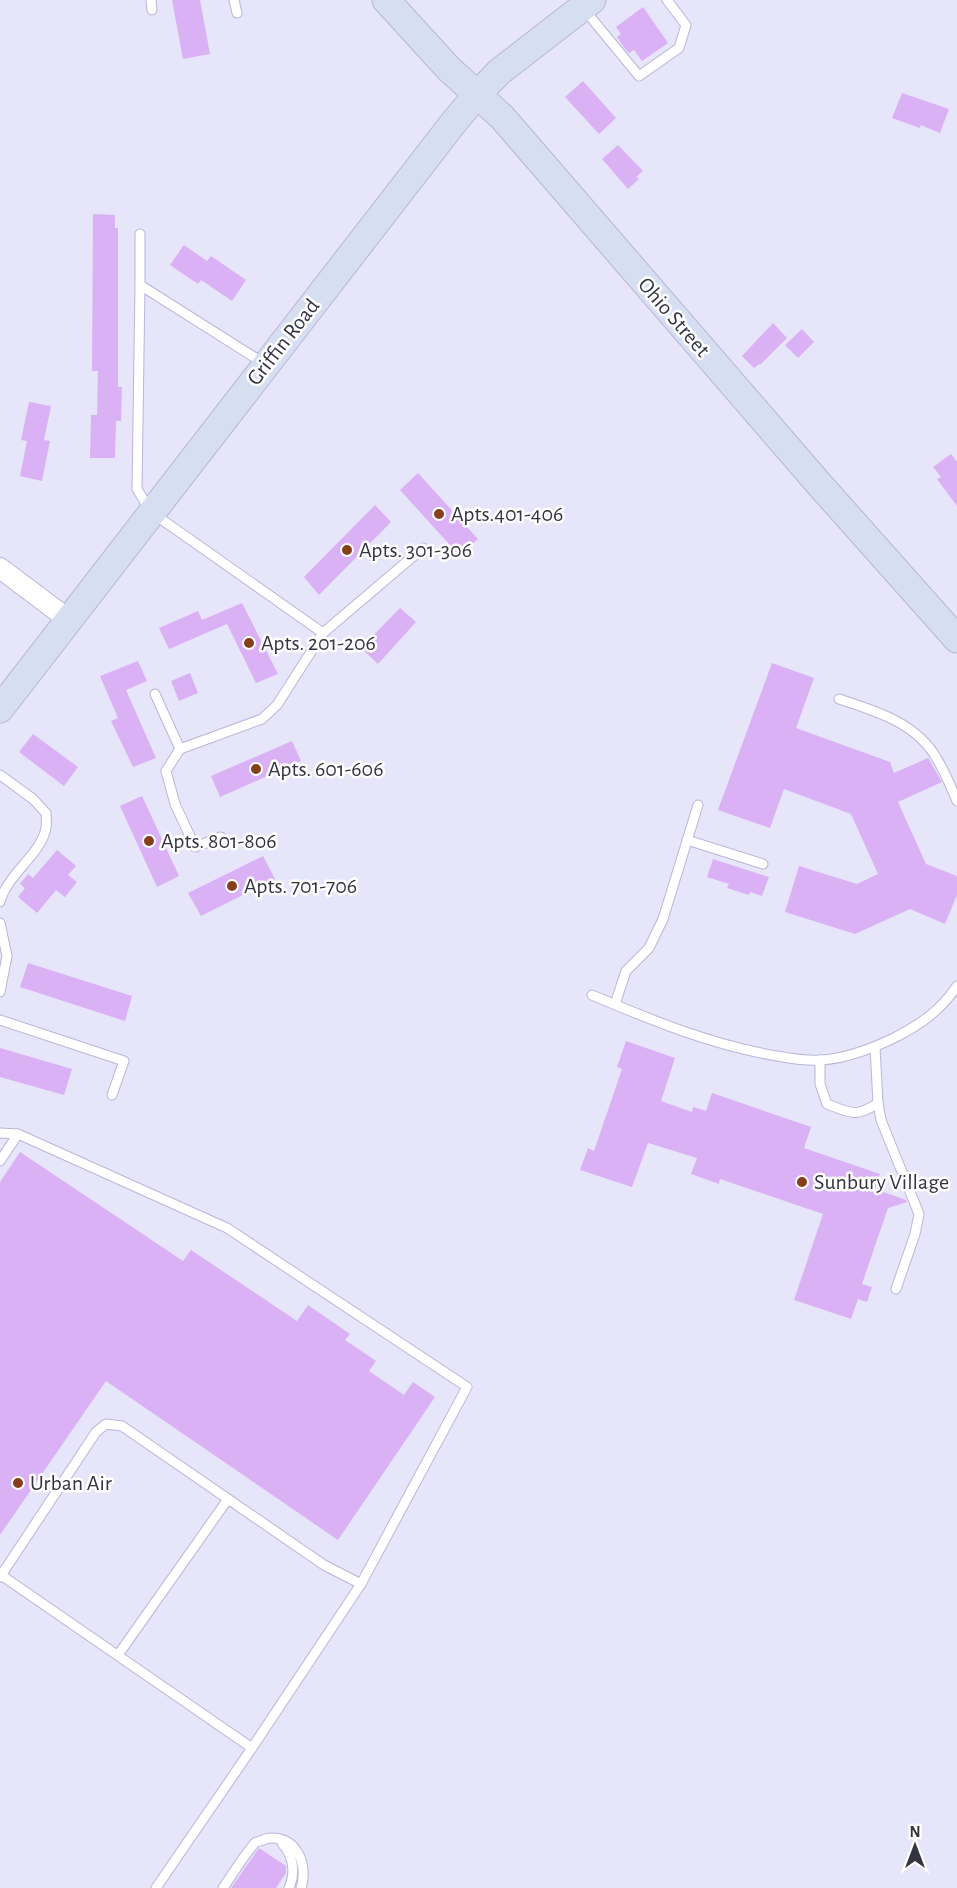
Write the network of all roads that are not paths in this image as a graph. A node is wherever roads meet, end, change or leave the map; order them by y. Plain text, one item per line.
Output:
1 (152, 0) edge
2 (234, 0) edge
3 (387, 0) edge
4 (667, 0) edge
5 (587, 4) edge
6 (152, 10) dead end
7 (237, 13) dead end
8 (476, 96) junction
9 (140, 234) dead end
10 (140, 285) junction
11 (266, 365) junction
12 (151, 512) junction
13 (423, 548) dead end
14 (0, 568) edge
15 (69, 620) junction
16 (323, 633) junction
17 (957, 639) edge
18 (155, 694) dead end
19 (840, 699) dead end
20 (0, 710) edge
21 (180, 749) junction
22 (0, 775) edge
23 (957, 801) edge
24 (698, 805) dead end
25 (221, 837) dead end
26 (687, 840) junction
27 (763, 864) dead end
28 (0, 902) edge
29 (0, 922) edge
30 (957, 986) edge
31 (0, 992) edge
32 (592, 995) dead end
33 (615, 1004) junction
34 (0, 1020) edge
35 (875, 1047) junction
36 (820, 1060) junction
37 (112, 1095) dead end
38 (878, 1103) junction
39 (0, 1133) edge
40 (18, 1134) junction
41 (0, 1161) edge
42 (896, 1289) dead end
43 (228, 1499) junction
44 (0, 1576) edge
45 (361, 1584) junction
46 (118, 1655) junction
47 (252, 1748) junction
48 (278, 1839) junction
49 (157, 1887) edge
50 (146, 1888) edge
51 (223, 1888) edge
52 (289, 1888) edge
53 (301, 1888) edge

1 - 6 lane
2 - 7 lane
3 - 8 main road, Ohio Street
4 - 5 lane
5 - 8 main road, Griffin Road
8 - 11 main road, Griffin Road
8 - 17 main road, Ohio Street
9 - 10 lane
10 - 11 lane
10 - 12 lane
11 - 12 main road, Griffin Road
12 - 15 main road, Griffin Road
12 - 16 lane
13 - 16 lane
14 - 15 street
15 - 20 main road, Griffin Road
16 - 21 lane
18 - 21 lane
19 - 23 lane
21 - 25 lane
22 - 28 lane
24 - 26 lane
26 - 27 lane
26 - 33 lane
29 - 31 lane
30 - 35 lane
32 - 33 lane
33 - 36 lane
34 - 37 lane
35 - 36 lane
35 - 38 lane
36 - 38 lane
38 - 42 lane
39 - 40 lane
40 - 41 lane
40 - 45 lane
43 - 44 lane
43 - 45 lane
43 - 46 lane
44 - 46 lane
45 - 47 lane
46 - 47 lane
47 - 49 lane
48 - 51 lane
48 - 52 lane
48 - 53 lane
49 - 50 lane

